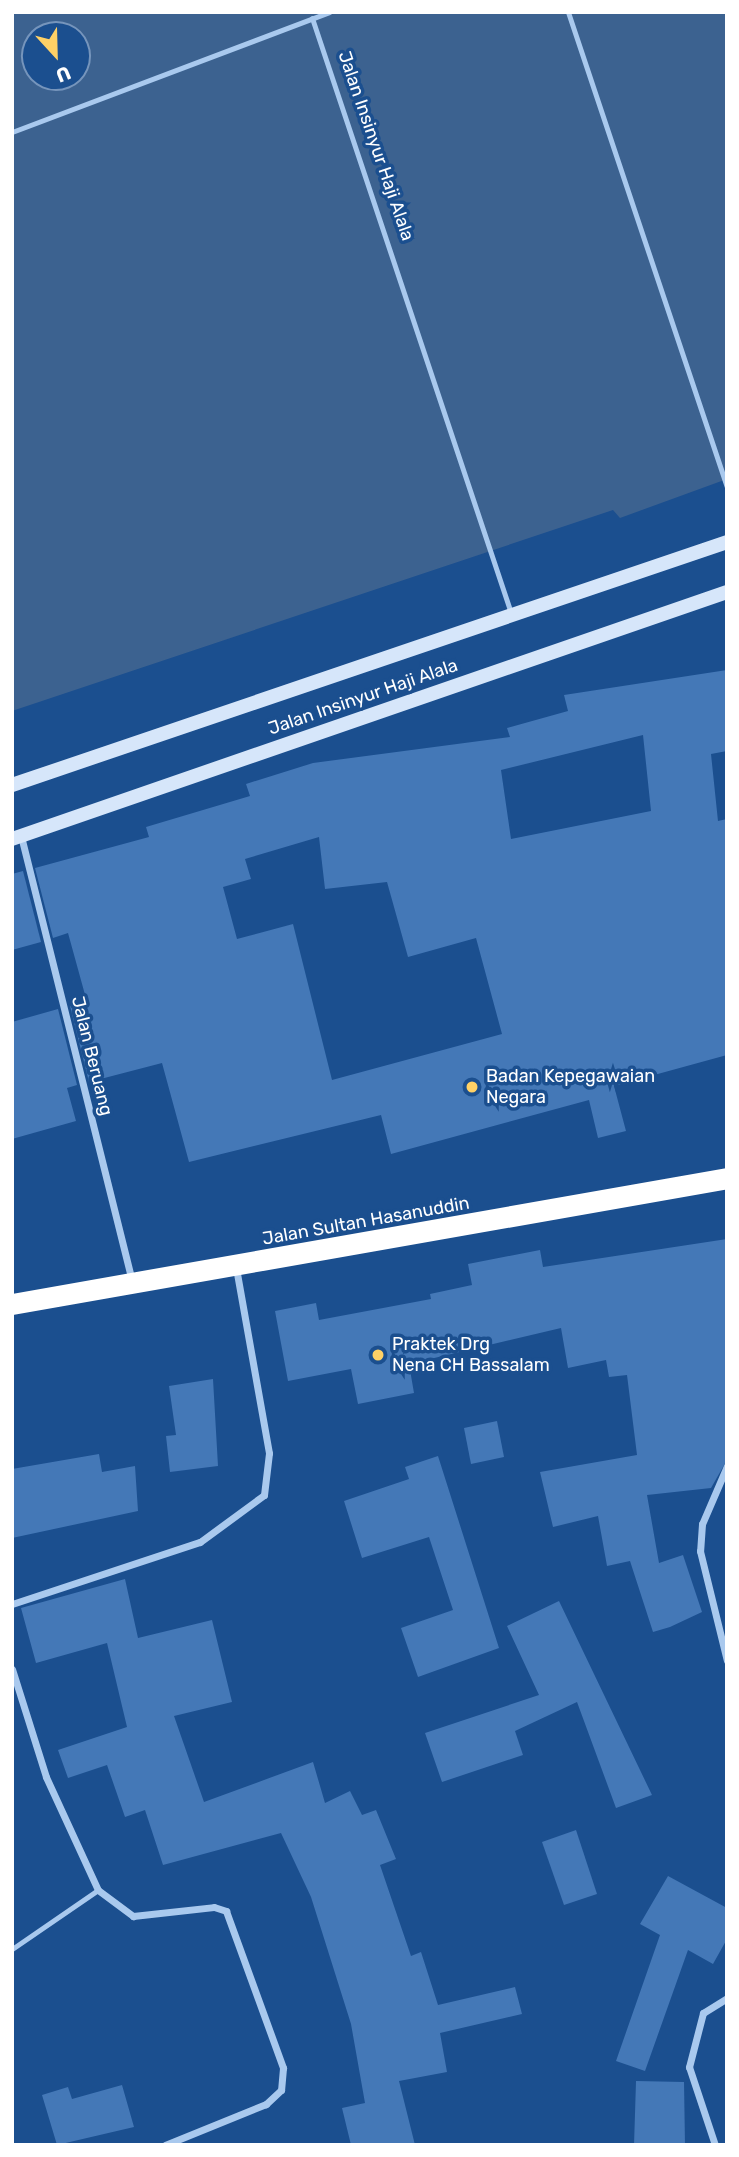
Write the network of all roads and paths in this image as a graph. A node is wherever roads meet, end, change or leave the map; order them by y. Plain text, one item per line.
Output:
1 (329, 12) edge
2 (568, 12) edge
3 (312, 18) junction
4 (12, 132) edge
5 (726, 484) edge
6 (727, 542) edge
7 (727, 592) edge
8 (512, 614) junction
9 (12, 785) edge
10 (17, 837) edge
11 (727, 1178) edge
12 (236, 1268) junction
13 (133, 1284) junction
14 (12, 1304) edge
15 (727, 1466) edge
16 (12, 1604) edge
17 (727, 1661) edge
18 (12, 1669) edge
19 (98, 1890) junction
20 (12, 1949) edge
21 (727, 1998) edge
22 (165, 2145) edge
23 (715, 2145) edge

1 - 3 lane
2 - 5 lane
3 - 4 lane
3 - 8 lane, Jalan Insinyur Haji Alala
6 - 8 main road, Jalan Insinyur Haji Alala
7 - 10 main road, Jalan Insinyur Haji Alala
8 - 9 main road, Jalan Insinyur Haji Alala
10 - 13 street, Jalan Beruang
11 - 12 highway, Jalan Sultan Hasanuddin
12 - 13 highway, Jalan Sultan Hasanuddin
12 - 16 street
13 - 14 highway, Jalan Sultan Hasanuddin
15 - 17 street
18 - 19 street
19 - 20 lane
19 - 22 street
21 - 23 street

